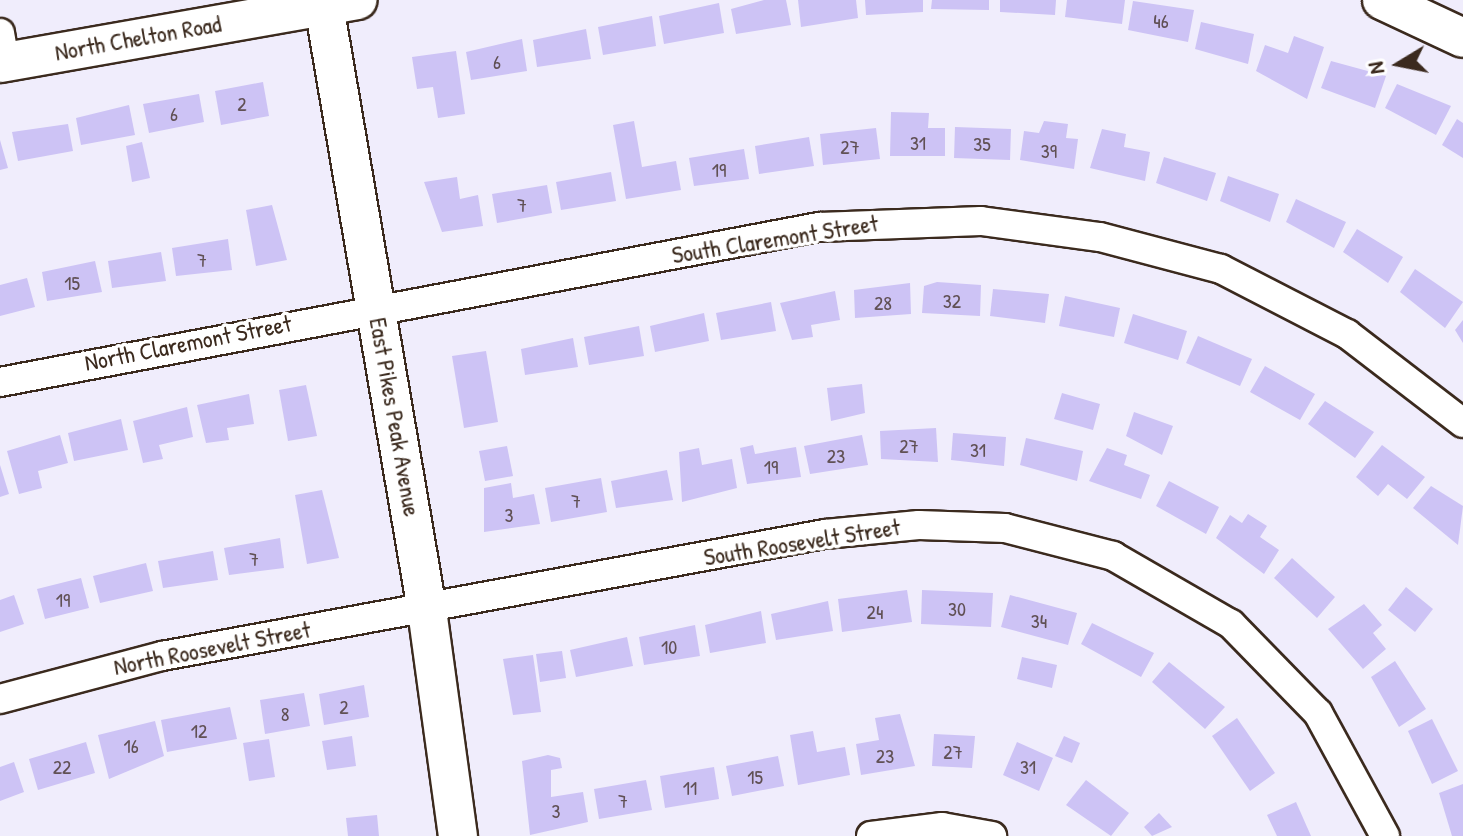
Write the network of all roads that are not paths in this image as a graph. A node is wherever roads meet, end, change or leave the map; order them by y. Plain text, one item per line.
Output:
1 (1382, 0) edge
2 (335, 2) edge
3 (1463, 38) edge
4 (2, 53) edge
5 (376, 308) junction
6 (0, 382) edge
7 (1463, 423) edge
8 (427, 610) junction
9 (0, 699) edge
10 (458, 836) edge
11 (871, 836) edge
12 (992, 836) edge
13 (1385, 836) edge

1 - 3 main road
2 - 4 main road, North Chelton Road
2 - 5 main road, East Pikes Peak Avenue
5 - 6 street, North Claremont Street
5 - 7 street, South Claremont Street
5 - 8 main road, East Pikes Peak Avenue
8 - 9 street, North Roosevelt Street
8 - 10 main road, East Pikes Peak Avenue
8 - 13 street, South Roosevelt Street
11 - 12 street

